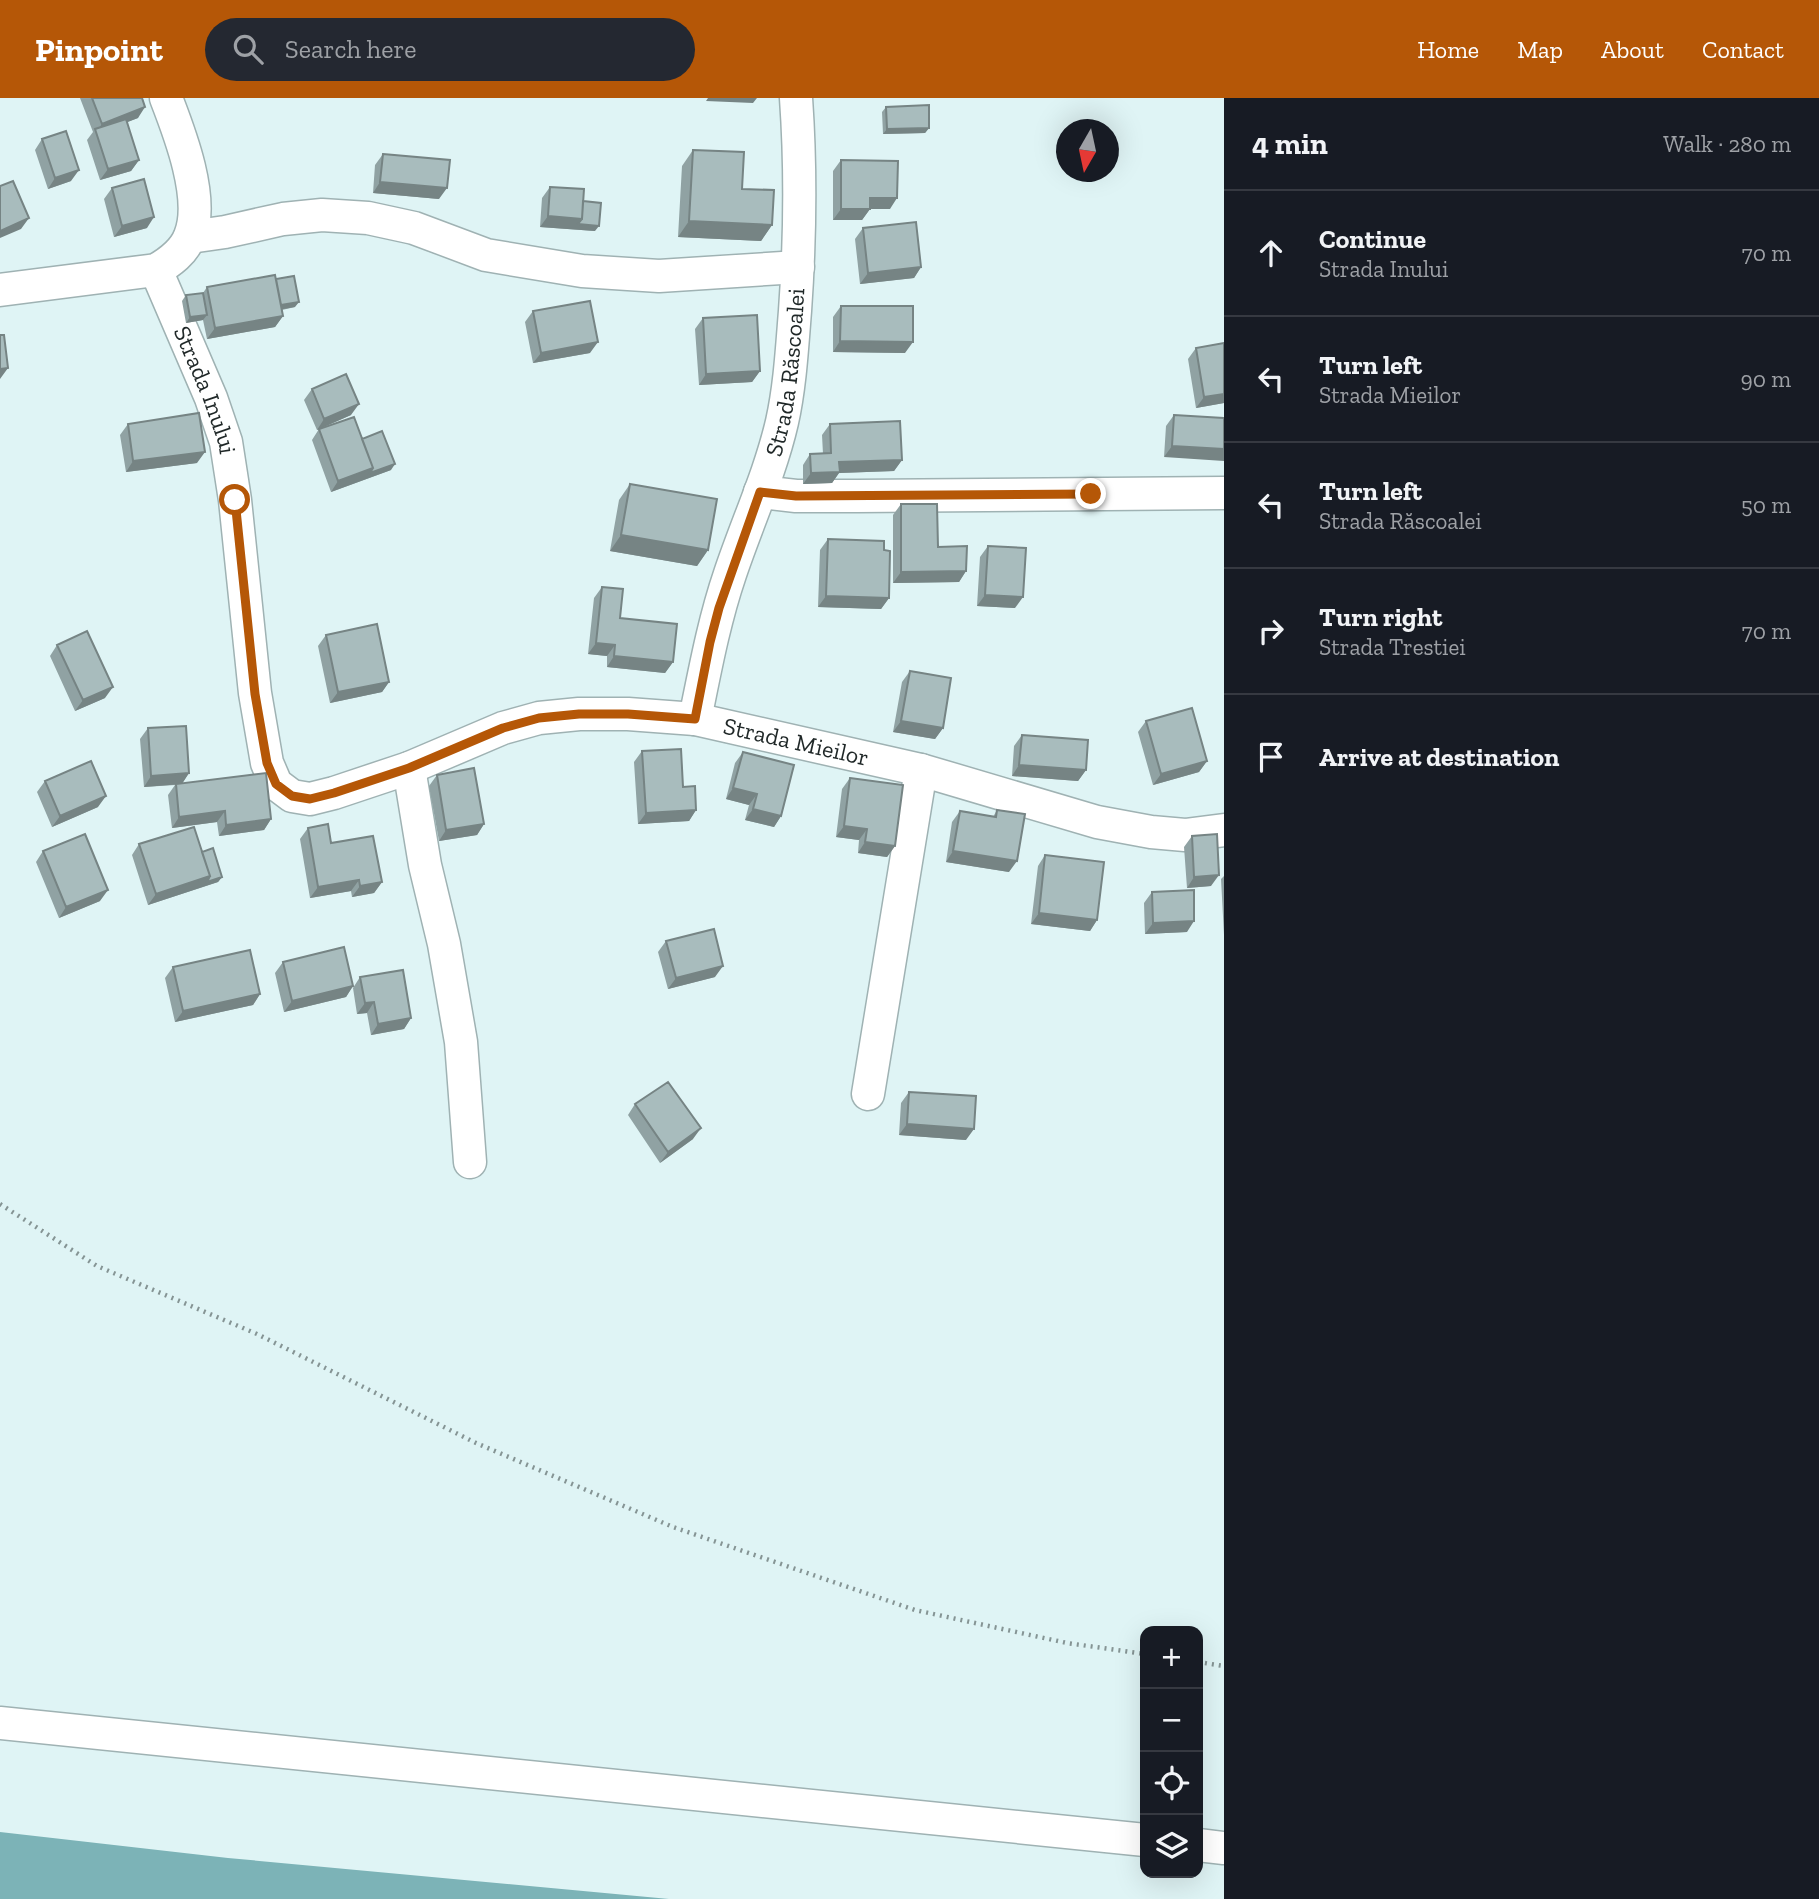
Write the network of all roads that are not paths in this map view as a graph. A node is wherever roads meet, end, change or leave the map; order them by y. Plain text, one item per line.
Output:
1 (166, 98) edge
2 (796, 98) edge
3 (190, 237) junction
4 (798, 268) junction
5 (156, 270) junction
6 (0, 290) edge
7 (760, 492) junction
8 (1224, 493) edge
9 (695, 719) junction
10 (409, 768) junction
11 (921, 770) junction
12 (292, 796) joint
13 (1224, 830) edge
14 (868, 1094) dead end
15 (470, 1161) dead end
16 (0, 1723) edge
17 (1140, 1839) edge
18 (1203, 1846) edge
19 (1224, 1848) edge

1 - 3 street
2 - 4 street, Strada Răscoalei
3 - 4 street
3 - 5 street
4 - 7 street, Strada Răscoalei
5 - 6 street
5 - 12 street, Strada Inului
7 - 8 street
7 - 9 street, Strada Răscoalei
9 - 10 street, Strada Mieilor
9 - 11 street, Strada Mieilor
10 - 12 street, Strada Mieilor
10 - 15 street
11 - 13 street, Strada Mieilor
11 - 14 street
16 - 17 street
18 - 19 street

